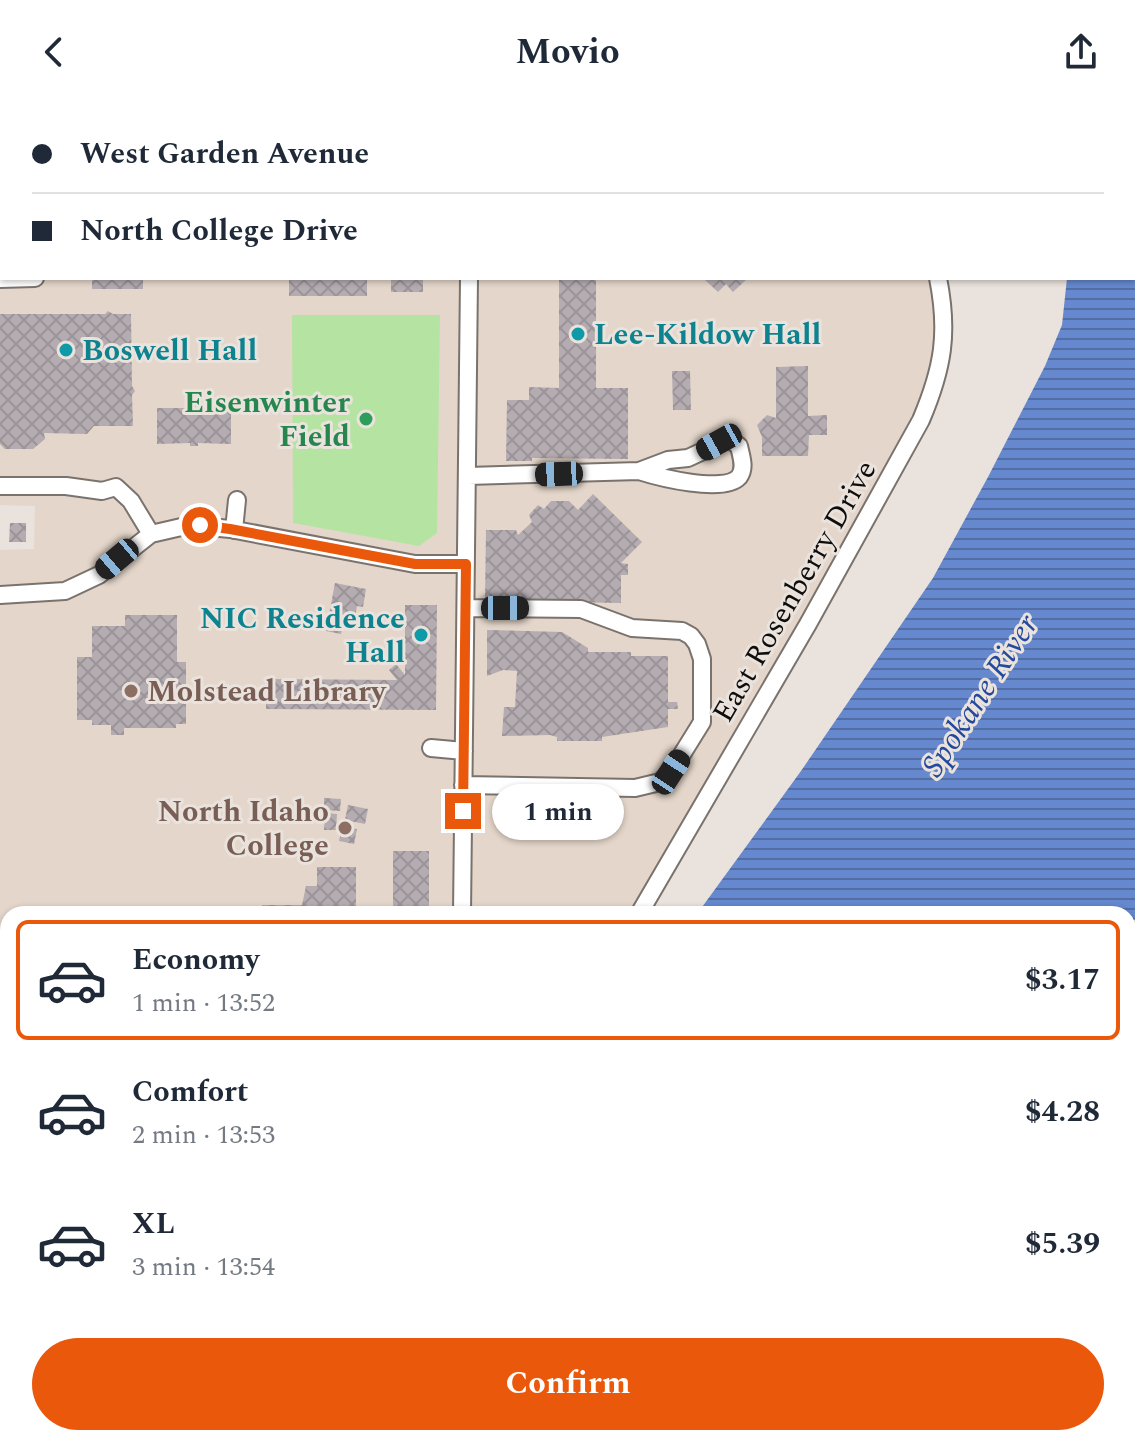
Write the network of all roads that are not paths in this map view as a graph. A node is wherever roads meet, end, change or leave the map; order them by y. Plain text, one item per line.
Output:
1 (469, 280) edge
2 (938, 280) edge
3 (639, 471) junction
4 (468, 476) junction
5 (0, 486) edge
6 (237, 500) dead end
7 (234, 530) junction
8 (151, 534) junction
9 (466, 564) junction
10 (0, 595) edge
11 (466, 608) junction
12 (431, 748) dead end
13 (464, 751) junction
14 (463, 785) junction
15 (462, 906) edge
16 (644, 906) edge

1 - 4 street
2 - 16 street, East Rosenberry Drive
3 - 3 street
3 - 4 street
4 - 9 street
5 - 8 street
6 - 7 street
7 - 8 street
7 - 9 street
8 - 10 street
9 - 11 street
11 - 13 street
11 - 14 street
12 - 13 street
13 - 14 street
14 - 15 street

